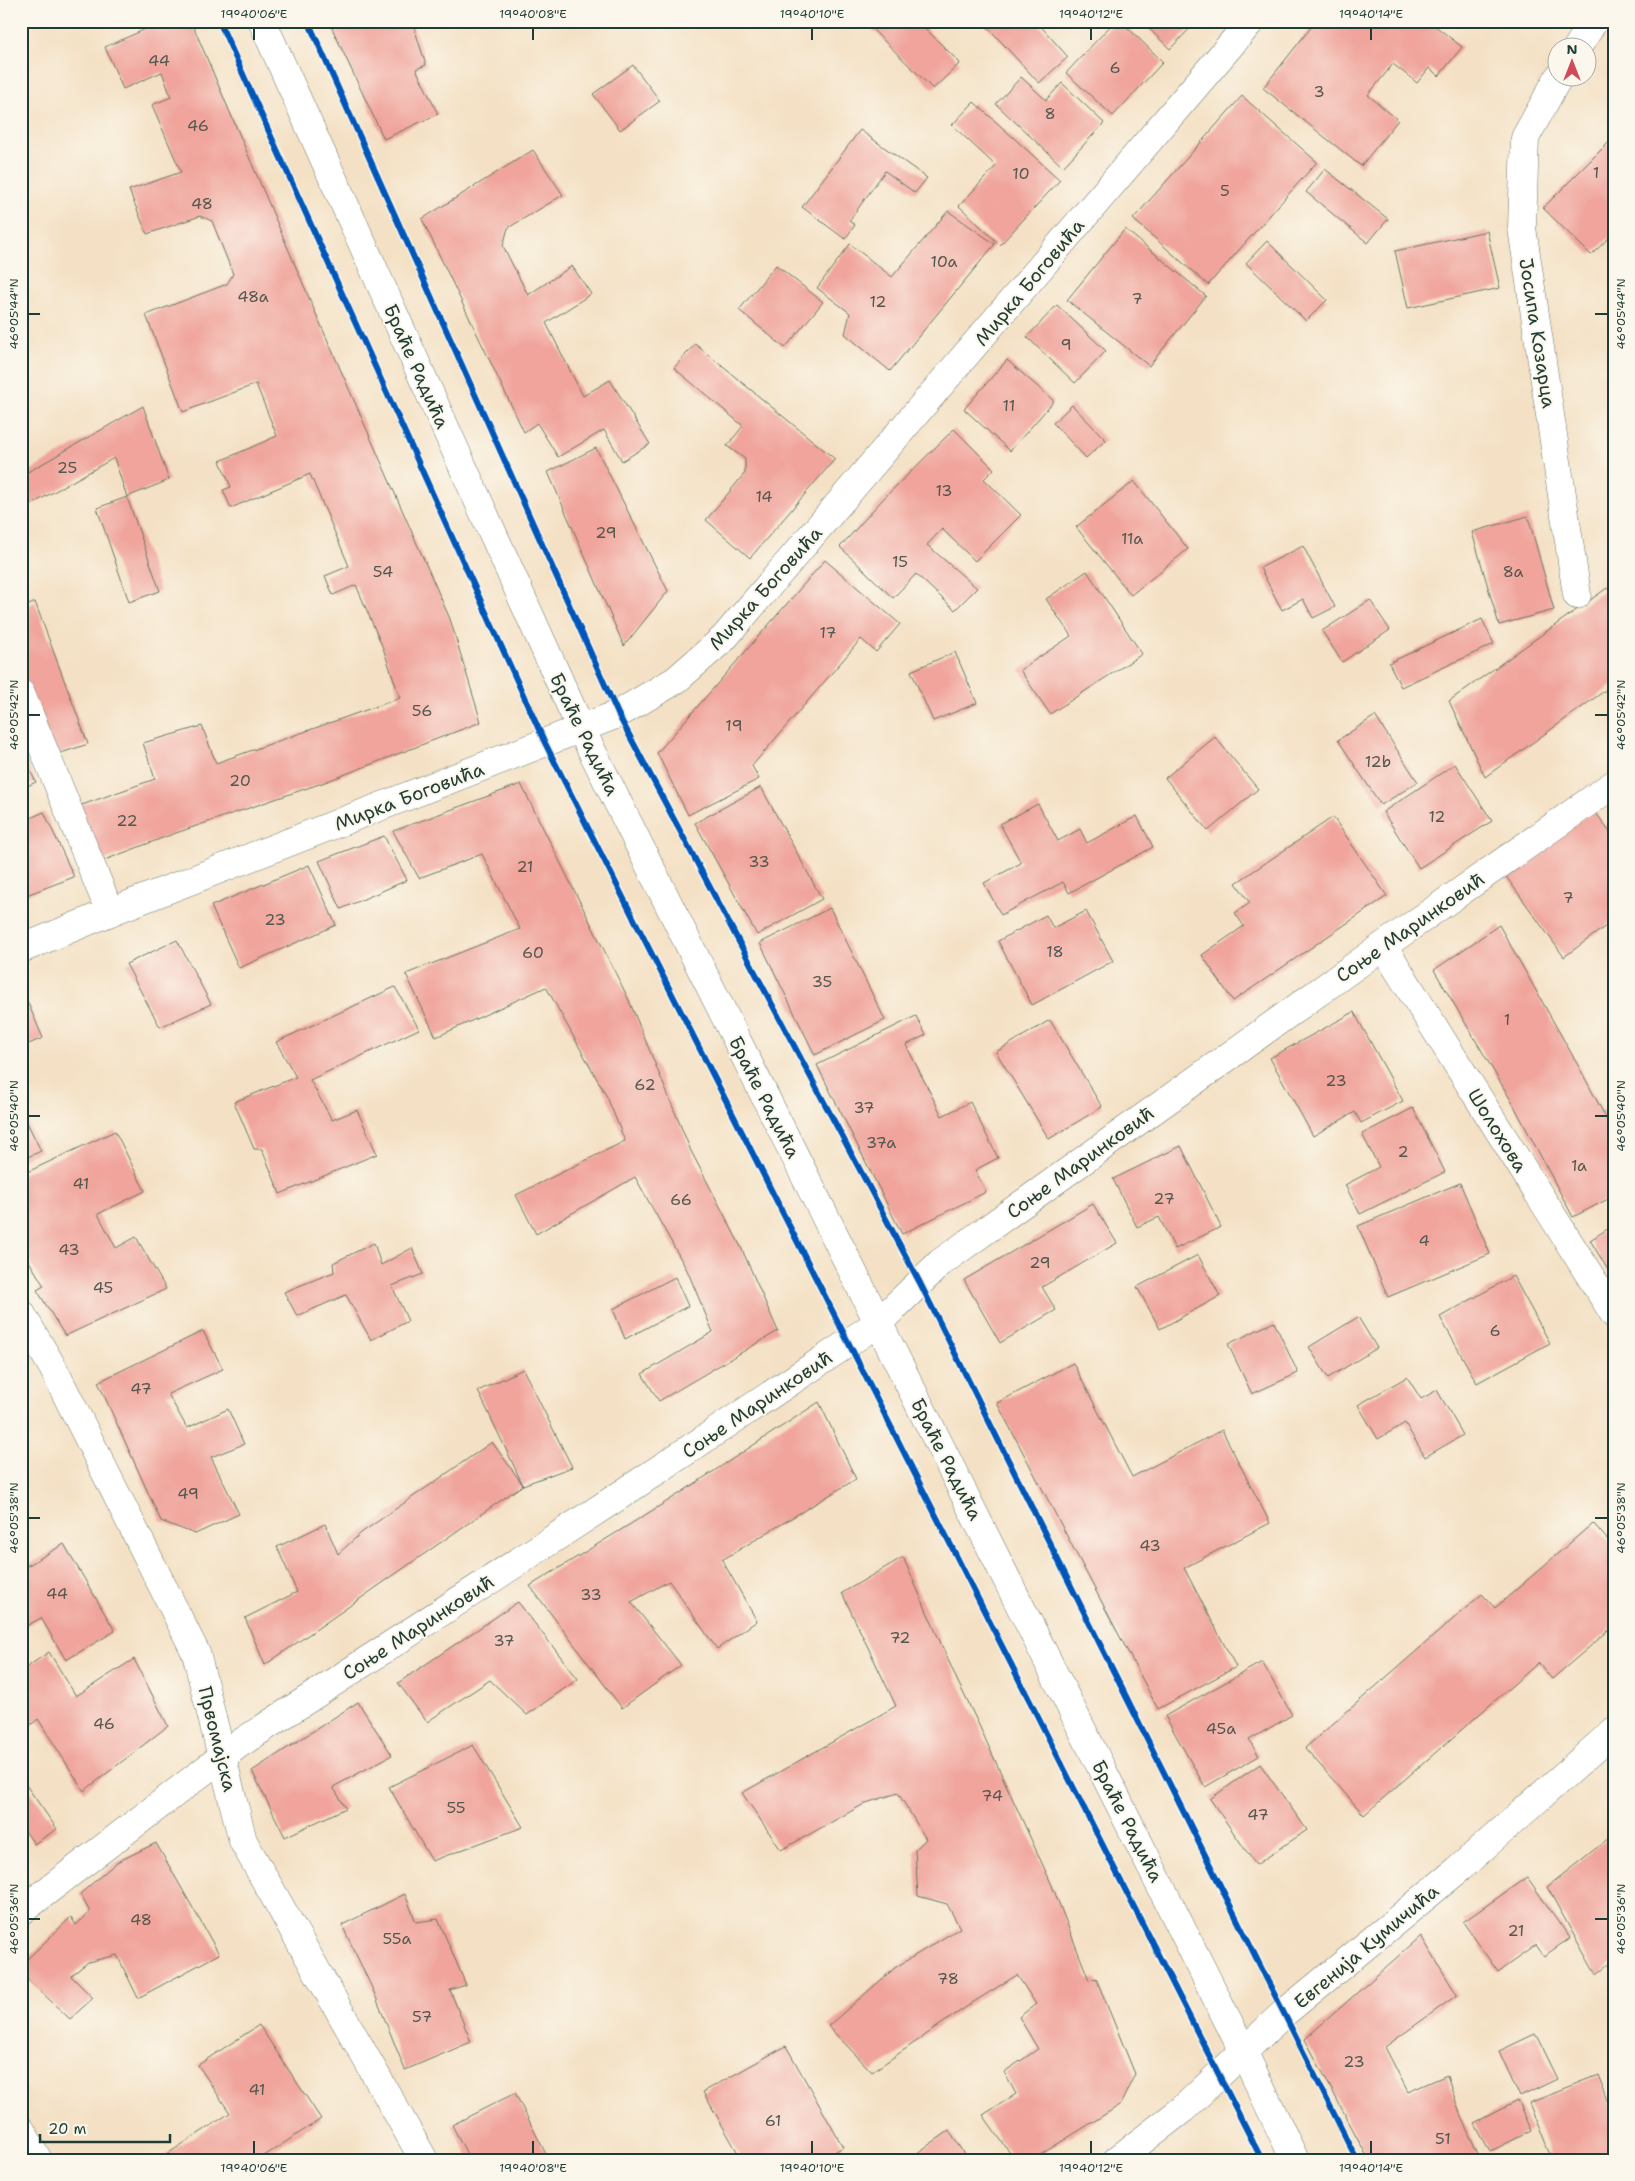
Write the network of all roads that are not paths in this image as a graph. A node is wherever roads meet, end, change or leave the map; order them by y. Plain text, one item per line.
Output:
1 (262, 21) edge
2 (1251, 21) edge
3 (1594, 21) edge
4 (1583, 38) edge
5 (1552, 88) edge
6 (1577, 595) dead end
7 (21, 694) edge
8 (581, 730) junction
9 (1614, 784) edge
10 (110, 912) junction
11 (1383, 946) junction
12 (21, 949) edge
13 (21, 1313) edge
14 (1614, 1314) edge
15 (878, 1323) junction
16 (1614, 1731) edge
17 (222, 1756) junction
18 (25, 1900) edge
19 (1243, 2051) junction
20 (21, 2130) edge
21 (38, 2160) edge
22 (424, 2160) edge
23 (1117, 2160) edge
24 (1295, 2160) edge

1 - 8 street, Браће Радића
2 - 8 street, Мирка Боговића
3 - 4 street
5 - 6 street, Јосипа Козарца
7 - 10 street
8 - 10 street, Мирка Боговића
8 - 15 street, Браће Радића
9 - 11 street, Соње Маринковић
10 - 12 street, Мирка Боговића
11 - 14 street, Шолохова
11 - 15 street, Соње Маринковић
13 - 17 street, Првомајска
15 - 17 street, Соње Маринковић
15 - 19 street, Браће Радића
16 - 19 street, Евгенија Кумичића
17 - 18 street, Соње Маринковић
17 - 22 street, Првомајска
19 - 23 street, Евгенија Кумичића
19 - 24 street, Браће Радића
20 - 21 street

